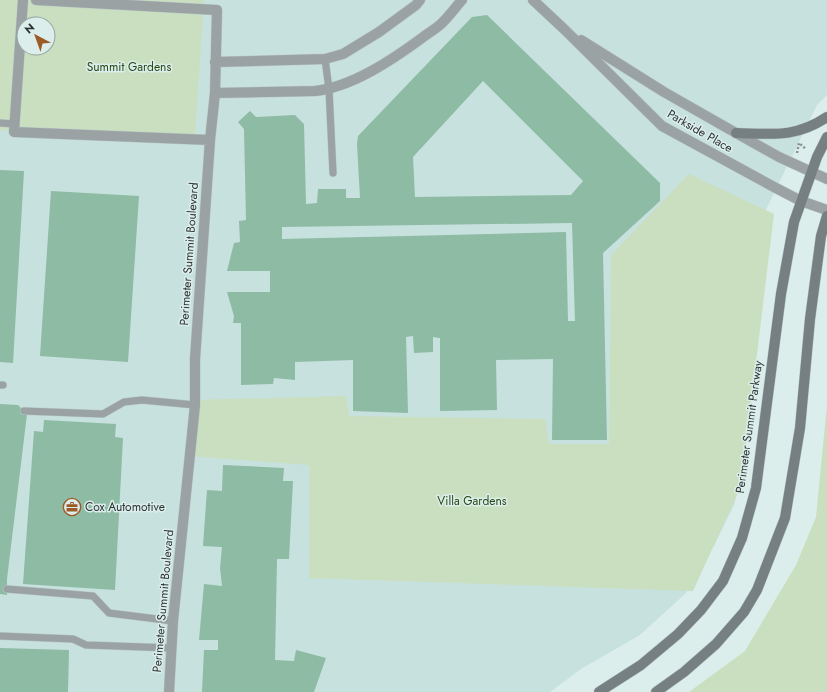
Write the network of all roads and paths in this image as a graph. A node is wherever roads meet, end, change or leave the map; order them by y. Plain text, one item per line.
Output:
1 (23, 0) edge
2 (36, 0) edge
3 (420, 0) edge
4 (462, 0) edge
5 (533, 0) edge
6 (564, 29) junction
7 (325, 59) junction
8 (215, 62) junction
9 (329, 90) junction
10 (215, 93) junction
11 (827, 117) edge
12 (0, 123) edge
13 (14, 124) junction
14 (736, 134) junction
15 (827, 137) edge
16 (210, 140) junction
17 (799, 143) dead end
18 (808, 150) dead end
19 (812, 172) junction
20 (332, 173) dead end
21 (827, 179) edge
22 (801, 201) junction
23 (827, 210) edge
24 (827, 216) edge
25 (195, 404) junction
26 (24, 411) dead end
27 (7, 589) dead end
28 (173, 621) junction
29 (0, 636) edge
30 (172, 648) junction
31 (169, 692) edge
32 (599, 692) edge
33 (656, 692) edge

1 - 13 street
2 - 8 street, Perimeter Summit Boulevard
3 - 7 street
4 - 9 street
5 - 6 street, Parkside Place
6 - 14 street, Parkside Place
6 - 22 street, Parkside Place
7 - 8 street
7 - 9 lane
8 - 10 street, Perimeter Summit Boulevard
9 - 10 street
9 - 20 lane
10 - 16 street, Perimeter Summit Boulevard
11 - 14 main road
12 - 13 lane
13 - 16 street
14 - 19 street, Parkside Place
15 - 19 main road, Perimeter Summit Parkway
16 - 25 street, Perimeter Summit Boulevard
17 - 18 path
19 - 21 street, Parkside Place
19 - 22 main road, Perimeter Summit Parkway
22 - 23 street, Parkside Place
22 - 32 main road, Perimeter Summit Parkway
24 - 33 main road
25 - 26 lane
25 - 28 street, Perimeter Summit Boulevard
27 - 28 lane
28 - 30 street, Perimeter Summit Boulevard
29 - 30 lane
30 - 31 street, Perimeter Summit Boulevard

